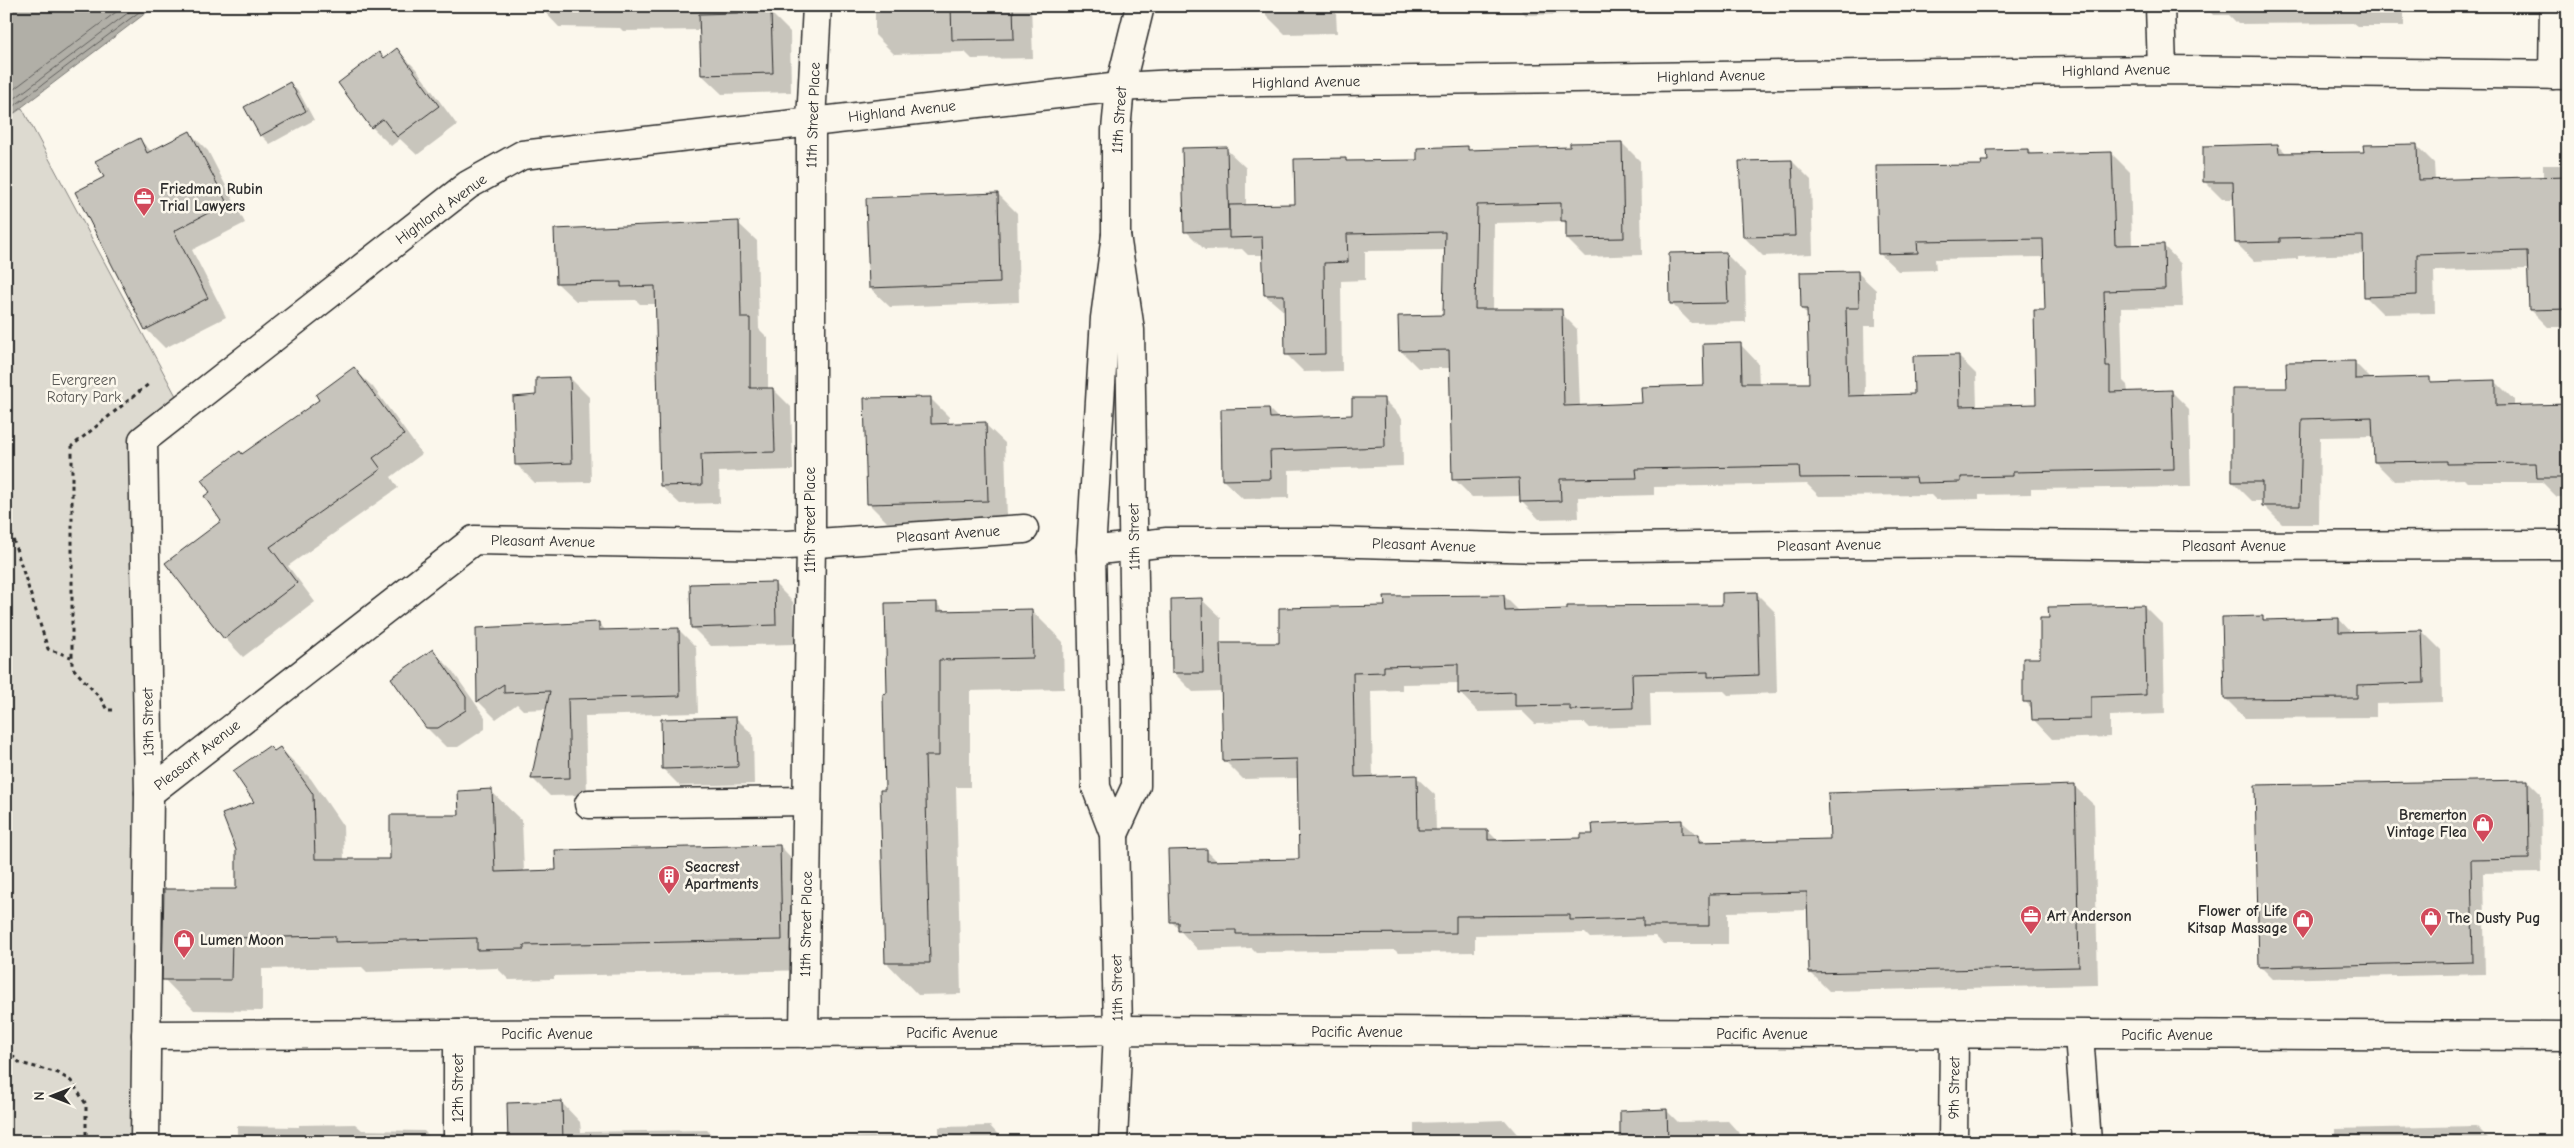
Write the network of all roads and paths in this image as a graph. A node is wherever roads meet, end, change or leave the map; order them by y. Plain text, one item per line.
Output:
1 (817, 6) edge
2 (1140, 6) edge
3 (2160, 6) edge
4 (2554, 6) edge
5 (2162, 70) junction
6 (2560, 75) edge
7 (1120, 88) junction
8 (811, 121) junction
9 (1116, 235) junction
10 (150, 383) dead end
11 (143, 440) joint
12 (6, 517) edge
13 (1024, 529) dead end
14 (810, 543) junction
15 (2568, 545) edge
16 (1134, 548) junction
17 (1091, 551) junction
18 (71, 656) junction
19 (107, 710) dead end
20 (149, 793) junction
21 (807, 801) junction
22 (589, 804) dead end
23 (1114, 834) junction
24 (1118, 1030) junction
25 (804, 1033) junction
26 (458, 1034) junction
27 (146, 1035) junction
28 (1954, 1035) junction
29 (2079, 1035) junction
30 (2568, 1036) edge
31 (6, 1050) edge
32 (86, 1142) edge
33 (145, 1142) edge
34 (458, 1142) edge
35 (1112, 1142) edge
36 (1953, 1142) edge
37 (2087, 1142) edge

1 - 8 street, 11th Street Place
2 - 7 street, 11th Street
3 - 5 street
4 - 6 street
5 - 6 street, Highland Avenue
5 - 7 street, Highland Avenue
7 - 8 street, Highland Avenue
7 - 9 street, 11th Street
8 - 11 street, Highland Avenue
8 - 14 street, 11th Street Place
9 - 16 street, 11th Street
9 - 17 street, 11th Street
10 - 18 path
11 - 20 street, 13th Street
12 - 18 path
13 - 14 street, Pleasant Avenue
14 - 20 street, Pleasant Avenue
14 - 21 street, 11th Street Place
15 - 16 street, Pleasant Avenue
16 - 17 street, Pleasant Avenue
16 - 23 street, 11th Street
17 - 23 street, 11th Street
18 - 19 path
20 - 27 street, 13th Street
21 - 22 street
21 - 25 street, 11th Street Place
23 - 24 street, 11th Street
24 - 25 street, Pacific Avenue
24 - 28 street, Pacific Avenue
24 - 35 street, 11th Street
25 - 26 street, Pacific Avenue
26 - 27 street, Pacific Avenue
26 - 34 street, 12th Street
27 - 33 street, 13th Street
28 - 29 street, Pacific Avenue
28 - 36 street, 9th Street
29 - 30 street, Pacific Avenue
29 - 37 street
31 - 32 path

